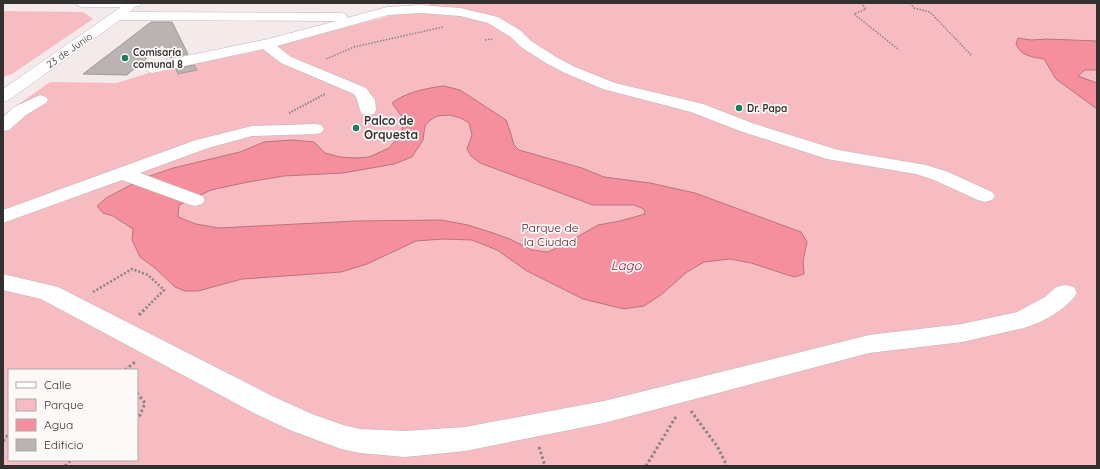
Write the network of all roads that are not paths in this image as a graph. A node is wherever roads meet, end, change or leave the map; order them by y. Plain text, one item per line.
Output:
1 (82, 3) edge
2 (136, 3) edge
3 (116, 16) junction
4 (366, 17) junction
5 (266, 44) junction
6 (152, 68) dead end
7 (4, 95) edge
8 (40, 100) dead end
9 (368, 110) dead end
10 (3, 126) edge
11 (315, 129) dead end
12 (128, 176) junction
13 (985, 196) dead end
14 (195, 200) dead end
15 (3, 217) edge
16 (3, 282) edge
17 (1065, 293) dead end

1 - 2 street
2 - 3 street, 23 de Junio
3 - 4 street
3 - 7 street, 23 de Junio
4 - 5 street
4 - 13 street
5 - 6 street
5 - 9 street
8 - 10 street
11 - 12 street
12 - 14 street
12 - 15 street
16 - 17 street

